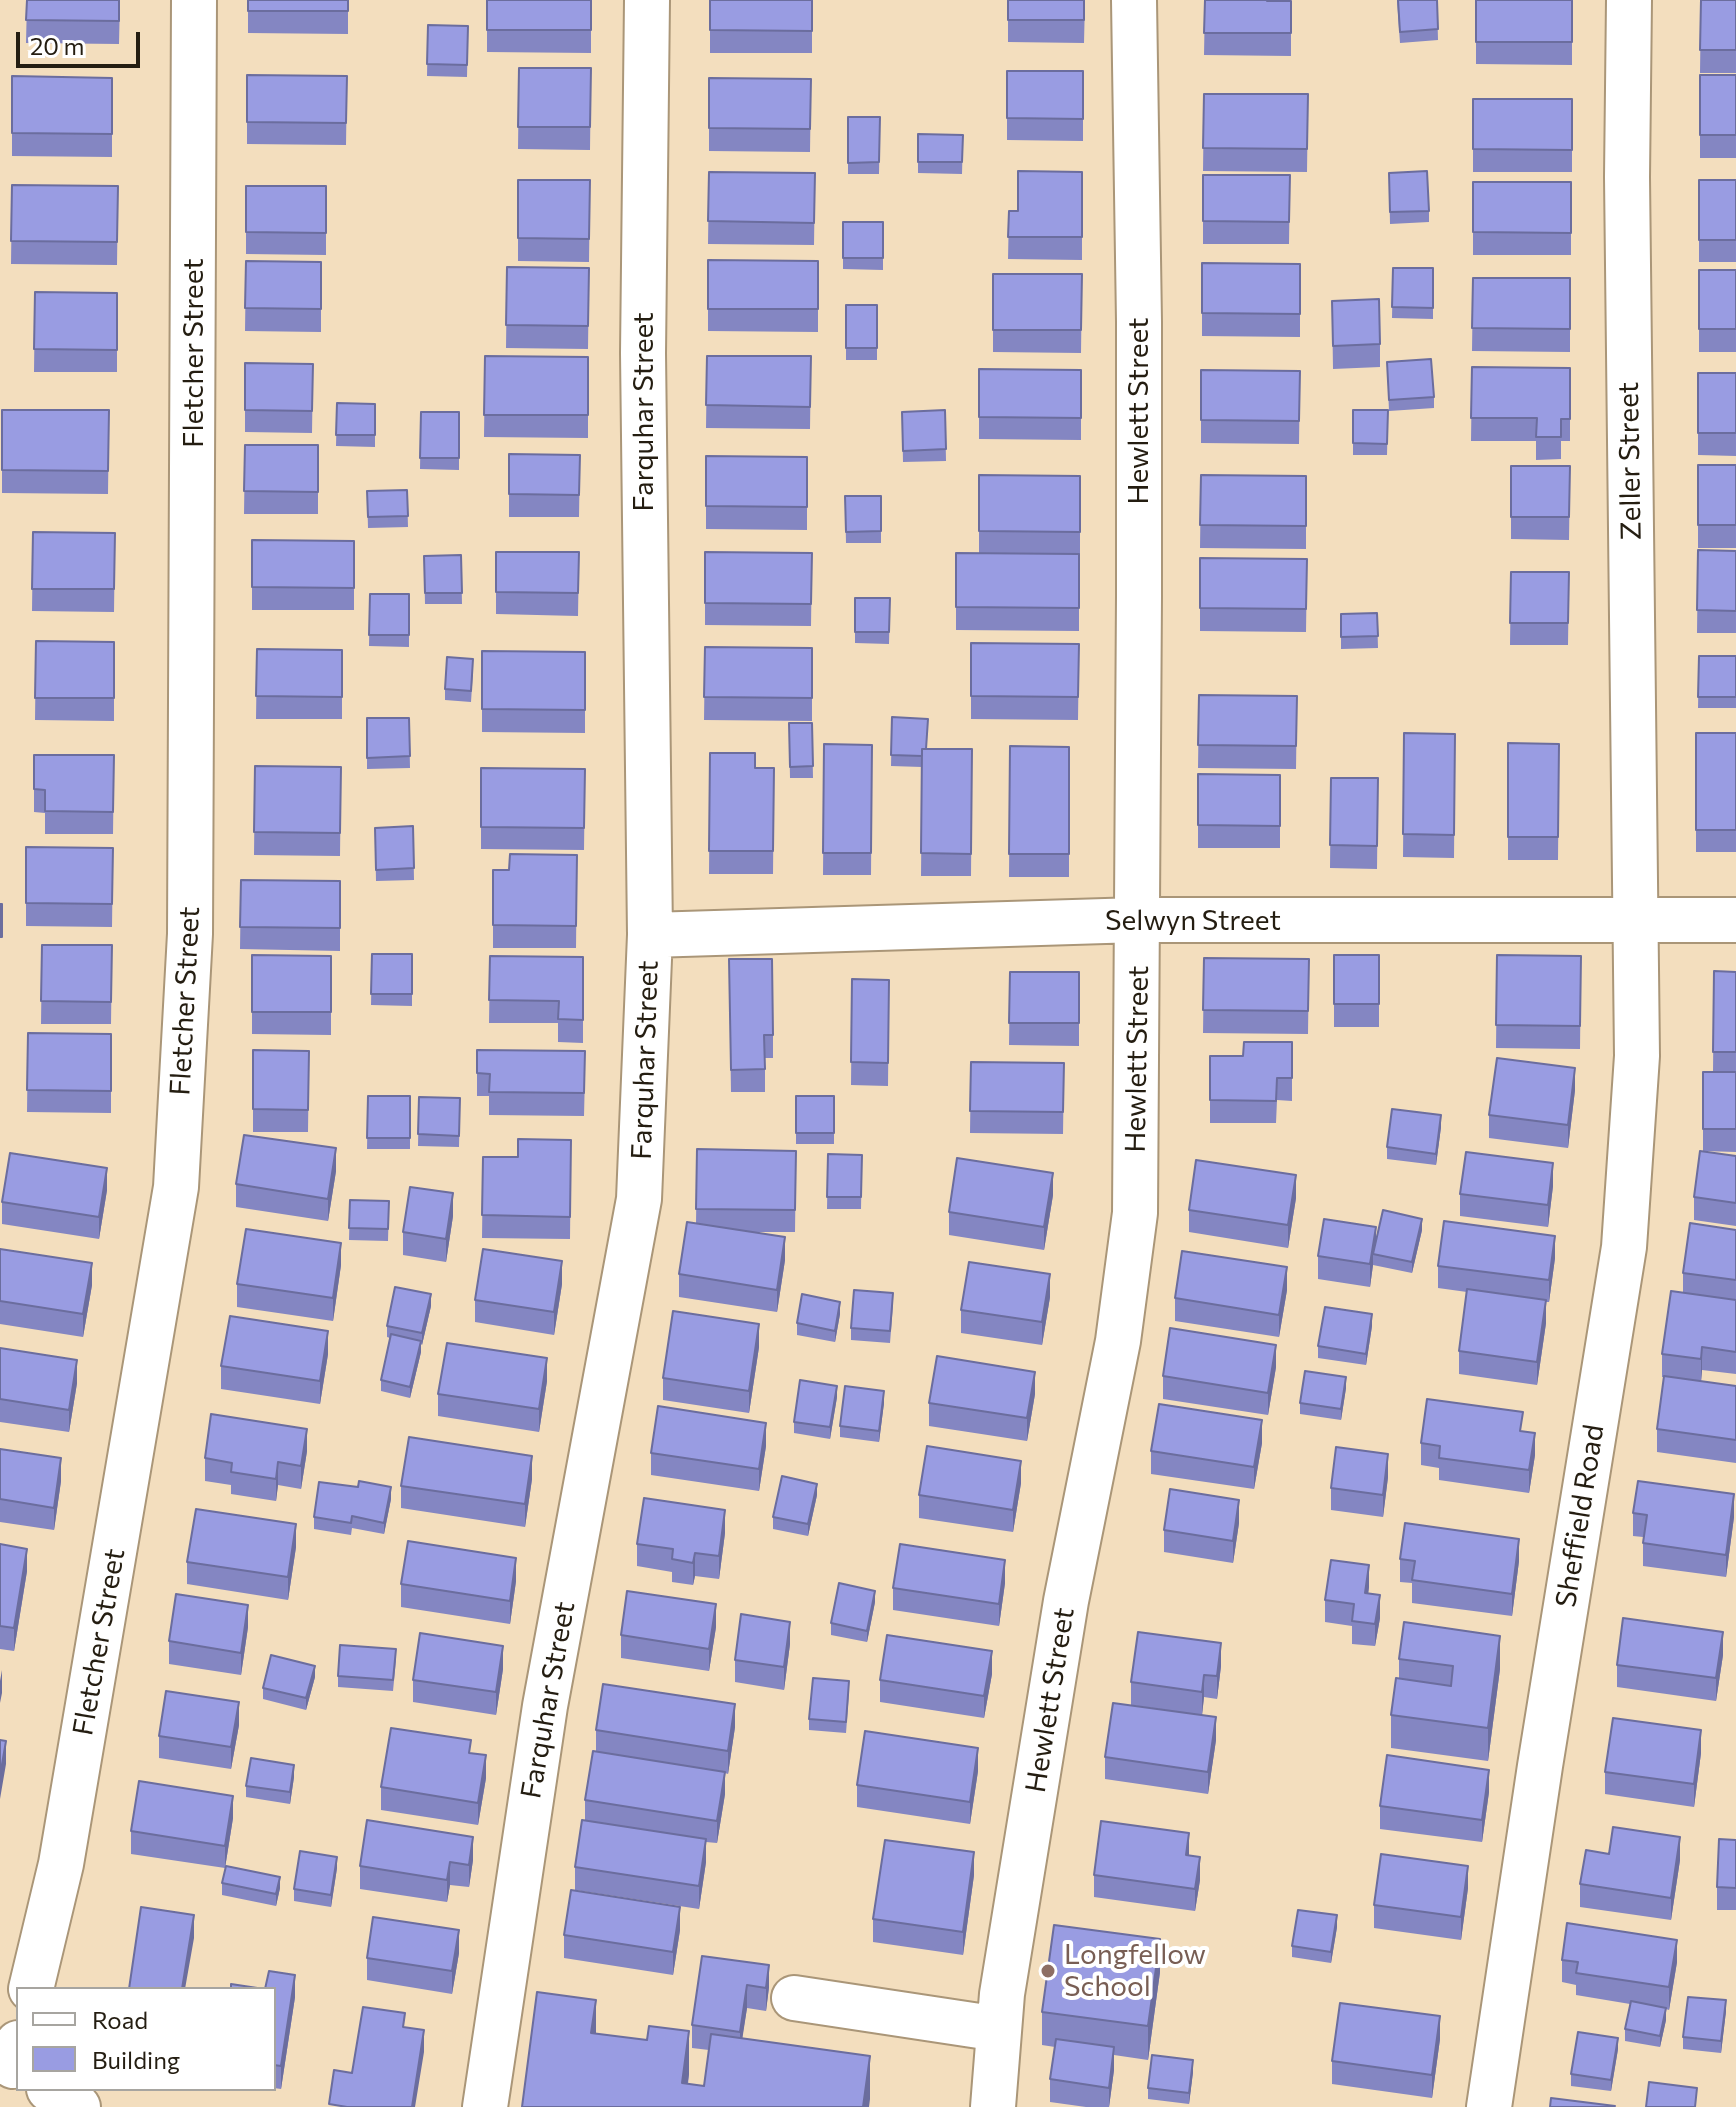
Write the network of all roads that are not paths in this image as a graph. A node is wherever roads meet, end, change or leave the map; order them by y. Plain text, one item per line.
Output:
1 (194, 0) edge
2 (647, 0) edge
3 (1134, 0) edge
4 (1629, 0) edge
5 (1138, 920) junction
6 (1736, 920) edge
7 (1634, 921) junction
8 (650, 935) junction
9 (31, 1987) edge
10 (794, 1998) dead end
11 (999, 2029) junction
12 (52, 2091) edge
13 (78, 2107) edge
14 (485, 2107) edge
15 (993, 2107) edge
16 (1489, 2107) edge

1 - 9 street, Fletcher Street
2 - 8 street, Farquhar Street
3 - 5 street, Hewlett Street
4 - 7 street, Zeller Street
5 - 7 street, Selwyn Street
5 - 8 street, Selwyn Street
5 - 11 street, Hewlett Street
6 - 7 street, Selwyn Street
7 - 16 street, Sheffield Road
8 - 14 street, Farquhar Street
10 - 11 street
11 - 15 street, Hewlett Street
12 - 13 street

